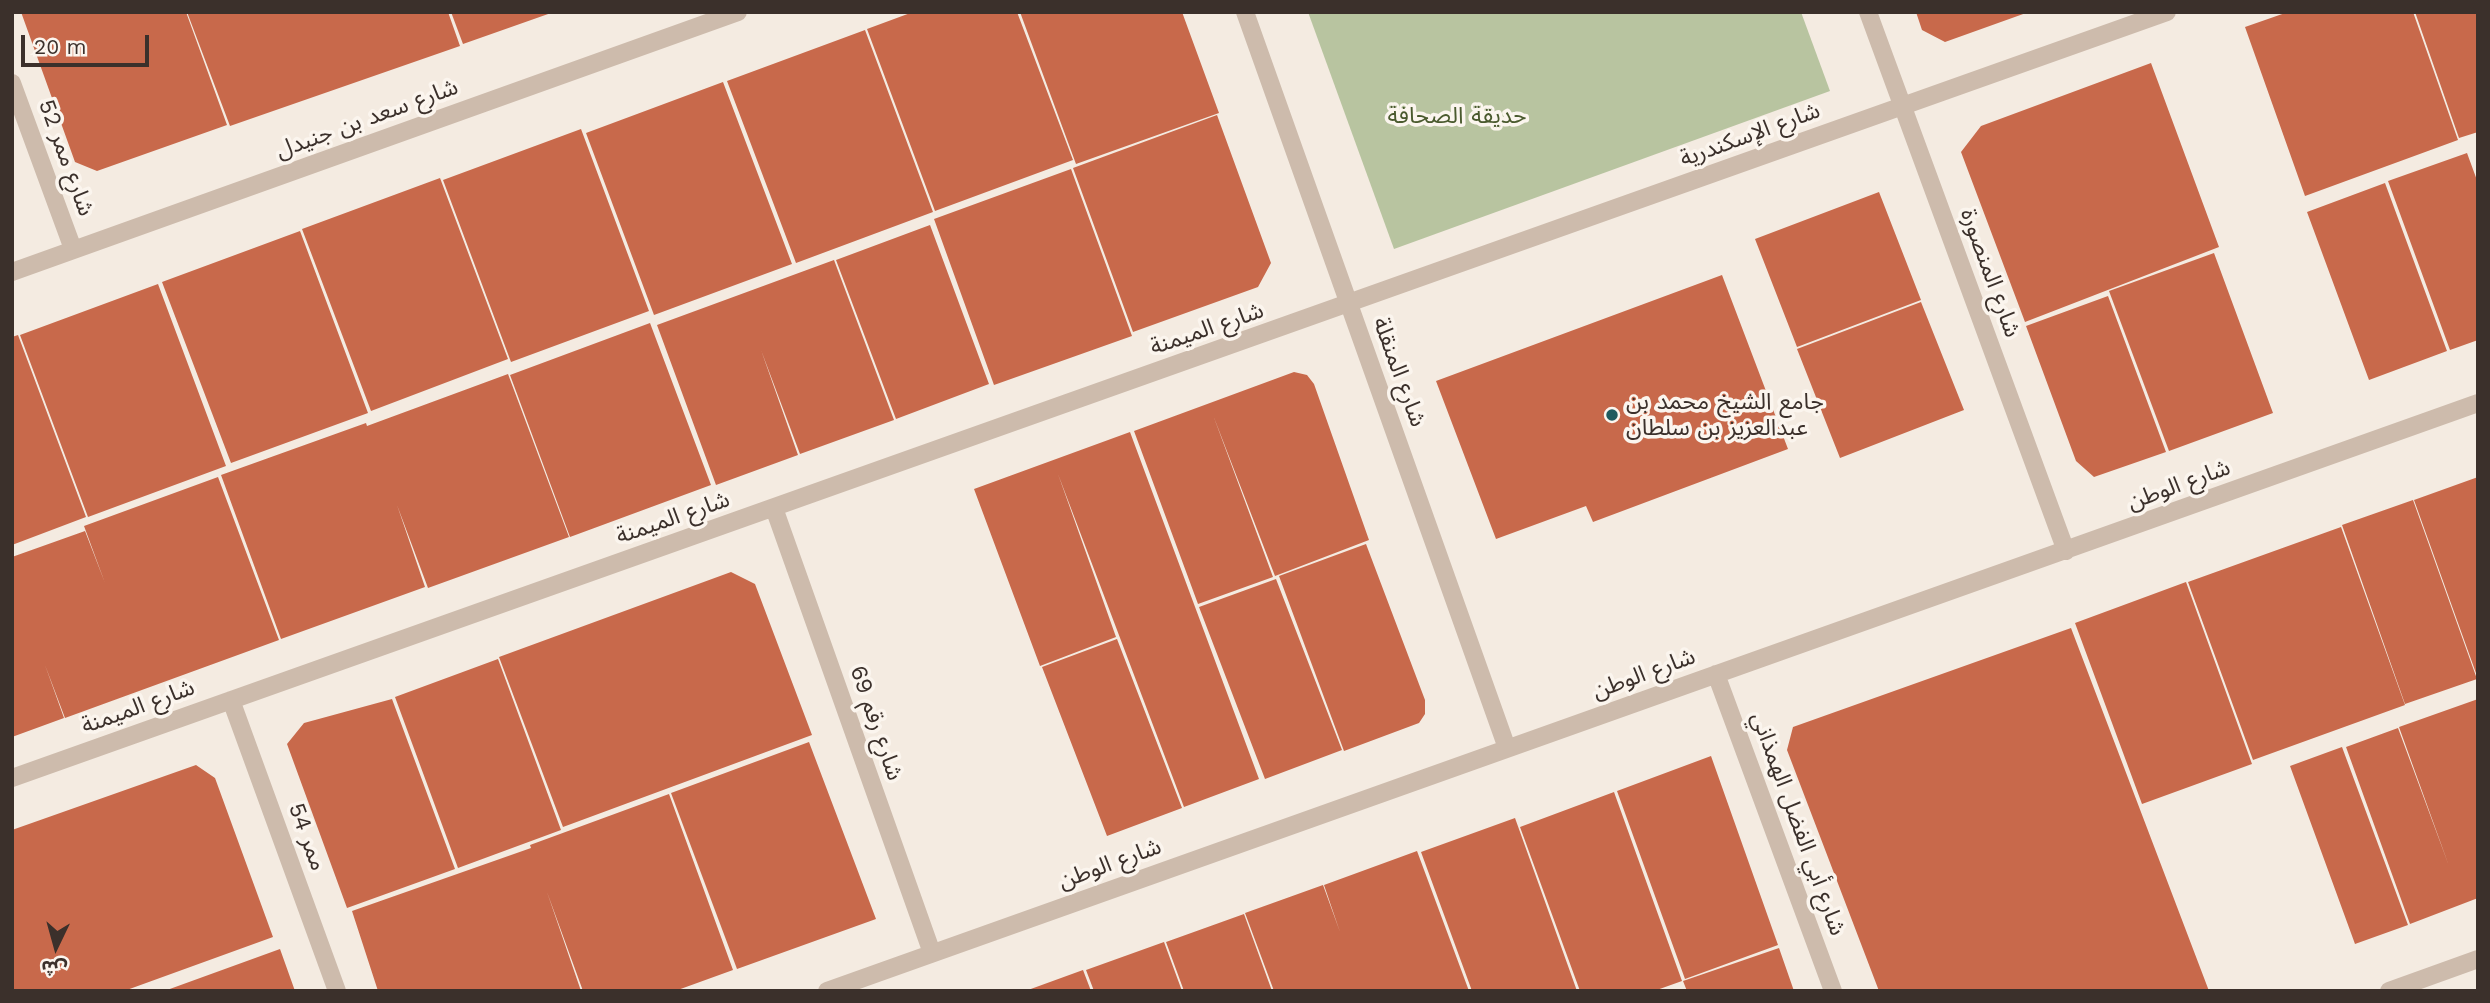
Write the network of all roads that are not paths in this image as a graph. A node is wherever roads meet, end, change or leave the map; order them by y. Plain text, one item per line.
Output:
1 (738, 12) edge
2 (1245, 12) edge
3 (1868, 12) edge
4 (2167, 12) edge
5 (12, 83) edge
6 (1903, 107) junction
7 (74, 249) junction
8 (12, 272) edge
9 (1349, 304) junction
10 (2478, 403) edge
11 (774, 508) junction
12 (2066, 551) junction
13 (1716, 674) junction
14 (231, 700) junction
15 (1507, 748) junction
16 (12, 778) edge
17 (932, 954) junction
18 (2478, 958) edge
19 (337, 991) edge
20 (827, 991) edge
21 (1833, 991) edge
22 (2389, 991) edge

1 - 7 street, شارع سعد بن جنيدل
2 - 9 street, شارع المنقلة
3 - 6 street, شارع المنصورة
4 - 6 street, شارع الإسكندرية
5 - 7 street, شارع ممر 52
6 - 9 street, شارع الإسكندرية
6 - 12 street, شارع المنصورة
7 - 8 street, شارع سعد بن جنيدل
9 - 11 street, شارع الميمنة
9 - 15 street, شارع المنقلة
10 - 12 street, شارع الوطن
11 - 14 street, شارع الميمنة
11 - 17 street, شارع رقم 69
12 - 13 street, شارع الوطن
13 - 15 street, شارع الوطن
13 - 21 street, شارع أبي الفضل الهمذاني
14 - 16 street, شارع الميمنة
14 - 19 street, ممر 54
15 - 17 street, شارع الوطن
17 - 20 street, شارع الوطن
18 - 22 street

